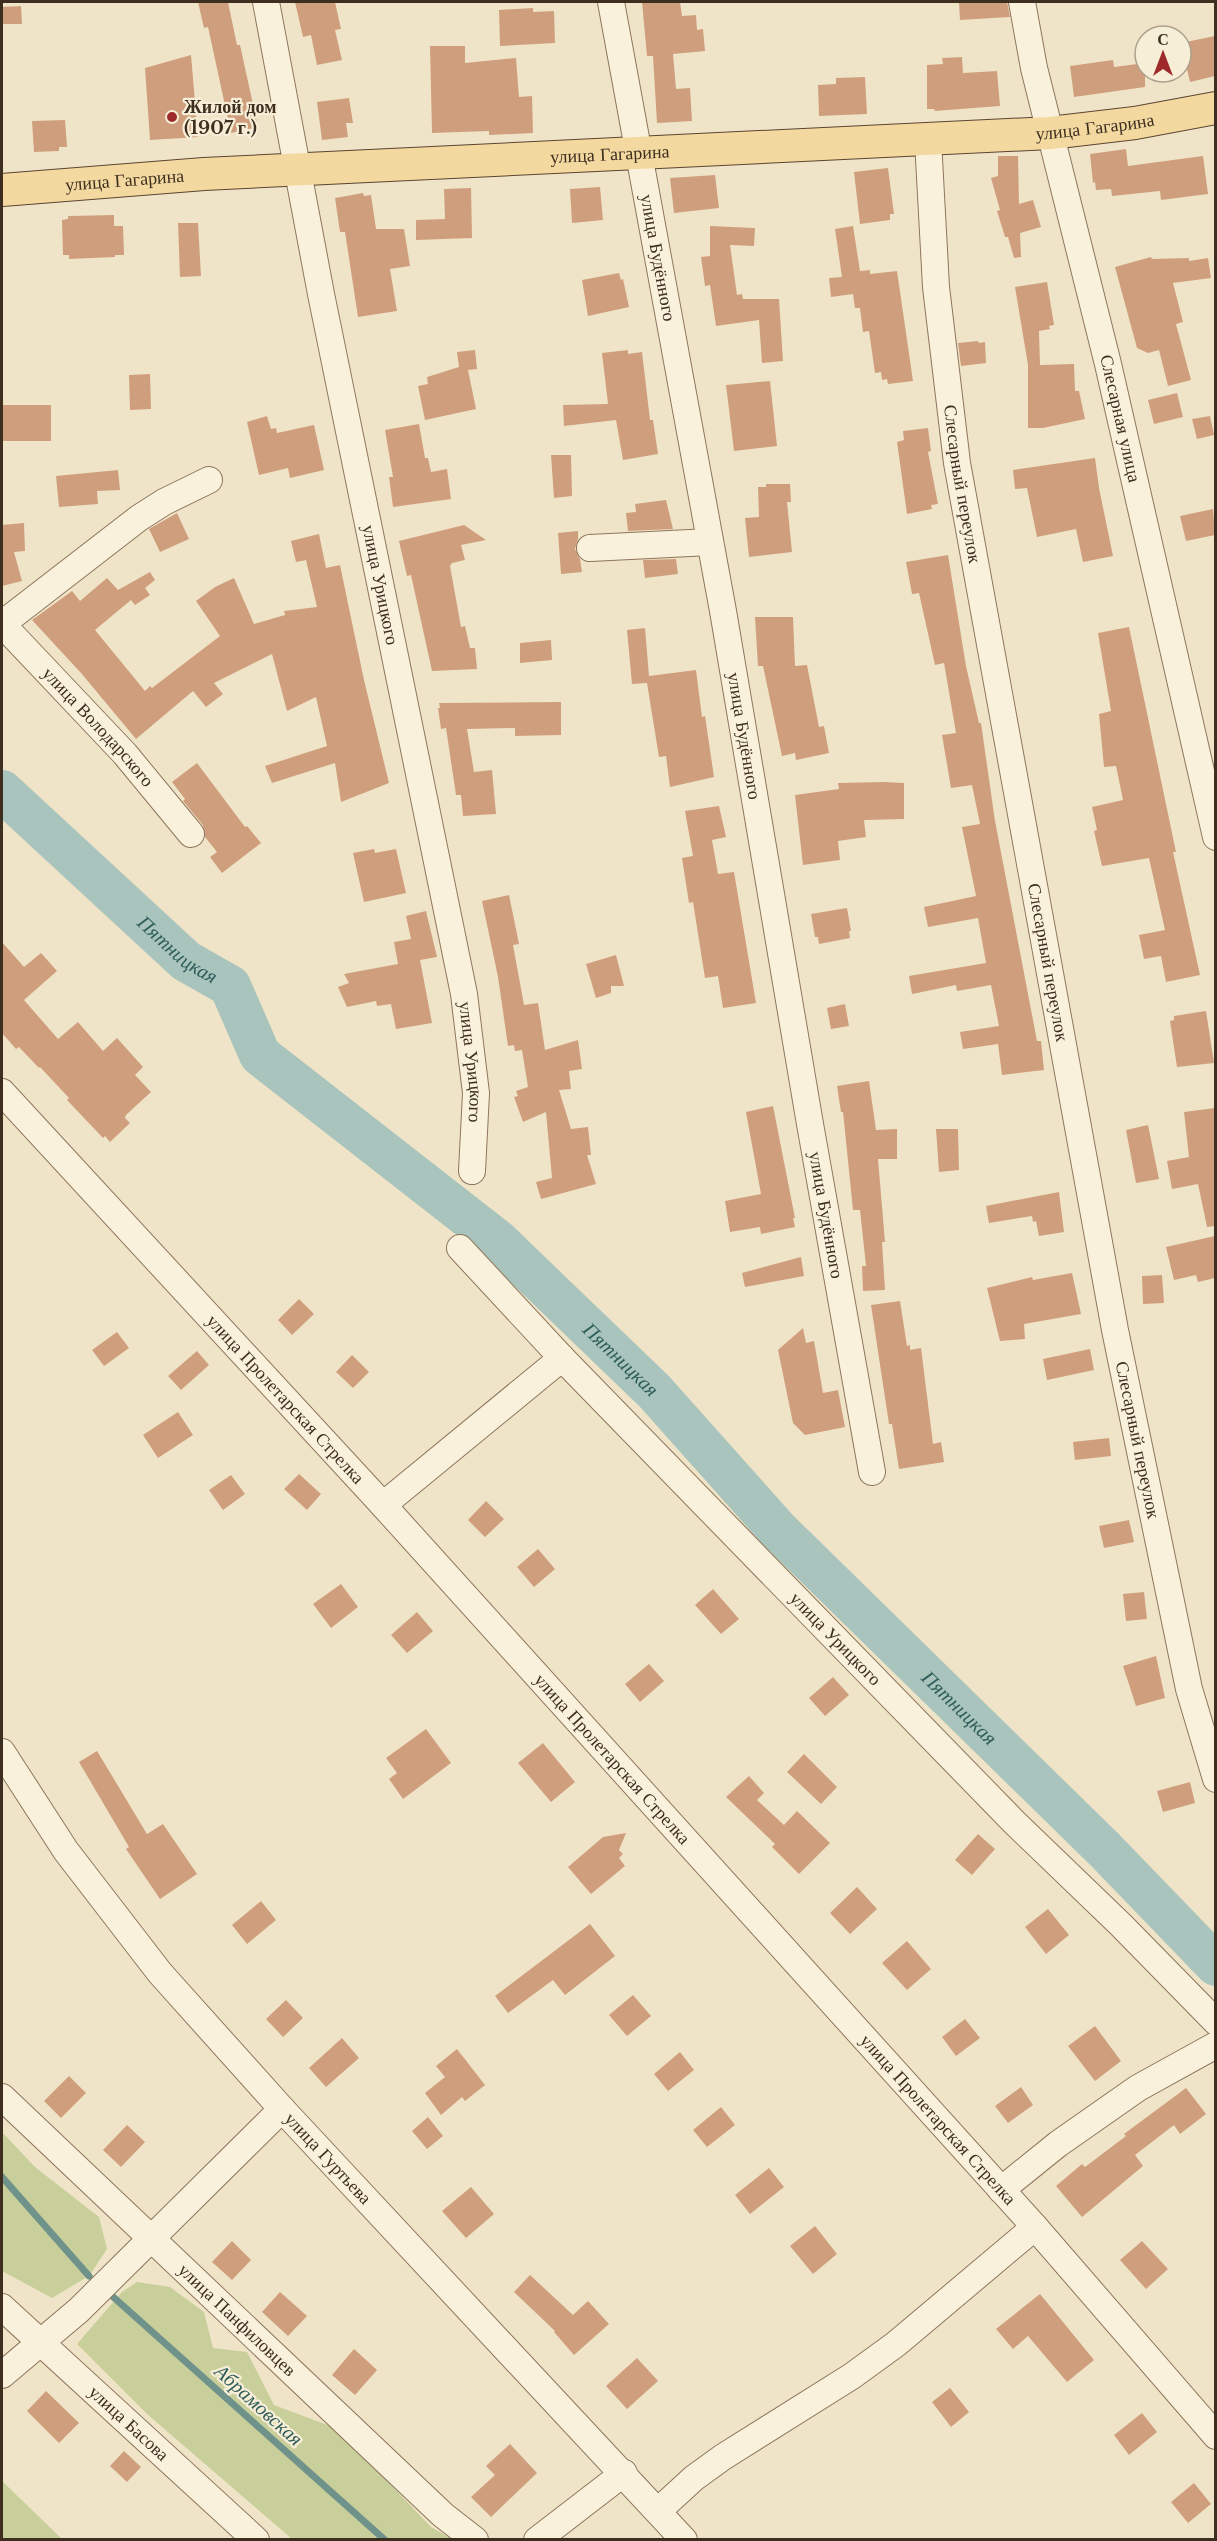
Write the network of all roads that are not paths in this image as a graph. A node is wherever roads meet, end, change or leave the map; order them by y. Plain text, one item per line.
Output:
1 (266, 2) edge
2 (611, 2) edge
3 (1022, 2) edge
4 (1215, 108) edge
5 (1050, 134) junction
6 (928, 140) junction
7 (638, 154) junction
8 (298, 170) junction
9 (2, 190) edge
10 (209, 480) dead end
11 (710, 542) junction
12 (590, 548) dead end
13 (2, 624) edge
14 (191, 834) dead end
15 (1215, 837) edge
16 (2, 1092) edge
17 (472, 1170) dead end
18 (460, 1248) dead end
19 (562, 1358) junction
20 (872, 1472) dead end
21 (383, 1505) junction
22 (2, 1752) edge
23 (1215, 1779) edge
24 (1215, 2022) edge
25 (1215, 2045) edge
26 (2, 2097) edge
27 (282, 2109) junction
28 (1001, 2190) junction
29 (1035, 2227) junction
30 (152, 2238) junction
31 (2, 2307) edge
32 (41, 2344) junction
33 (2, 2375) edge
34 (1215, 2436) edge
35 (624, 2473) junction
36 (658, 2511) junction
37 (256, 2540) edge
38 (475, 2540) edge
39 (537, 2540) edge
40 (684, 2540) edge

1 - 8 street, улица Урицкого
2 - 7 street, улица Будённого
3 - 5 street, Слесарная улица
4 - 5 main road, улица Гагарина
5 - 6 main road, улица Гагарина
5 - 15 street, Слесарная улица
6 - 7 main road, улица Гагарина
6 - 23 street, Слесарный переулок
7 - 8 main road, улица Гагарина
7 - 11 street, улица Будённого
8 - 9 main road, улица Гагарина
8 - 17 street, улица Урицкого
10 - 13 street
11 - 12 street
11 - 20 street, улица Будённого
13 - 14 street, улица Володарского
16 - 21 street, улица Пролетарская Стрелка
18 - 19 street, улица Урицкого
19 - 21 street
19 - 24 street, улица Урицкого
21 - 28 street, улица Пролетарская Стрелка
22 - 27 street, улица Гуртьева
25 - 28 street
26 - 30 street, улица Панфиловцев
27 - 30 street
27 - 35 street, улица Гуртьева
28 - 29 street, улица Пролетарская Стрелка
29 - 34 street, улица Пролетарская Стрелка
29 - 36 street
30 - 32 street
30 - 38 street, улица Панфиловцев
31 - 32 street, улица Басова
32 - 33 street
32 - 37 street, улица Басова
35 - 36 street, улица Гуртьева
35 - 39 street
36 - 40 street, улица Гуртьева

